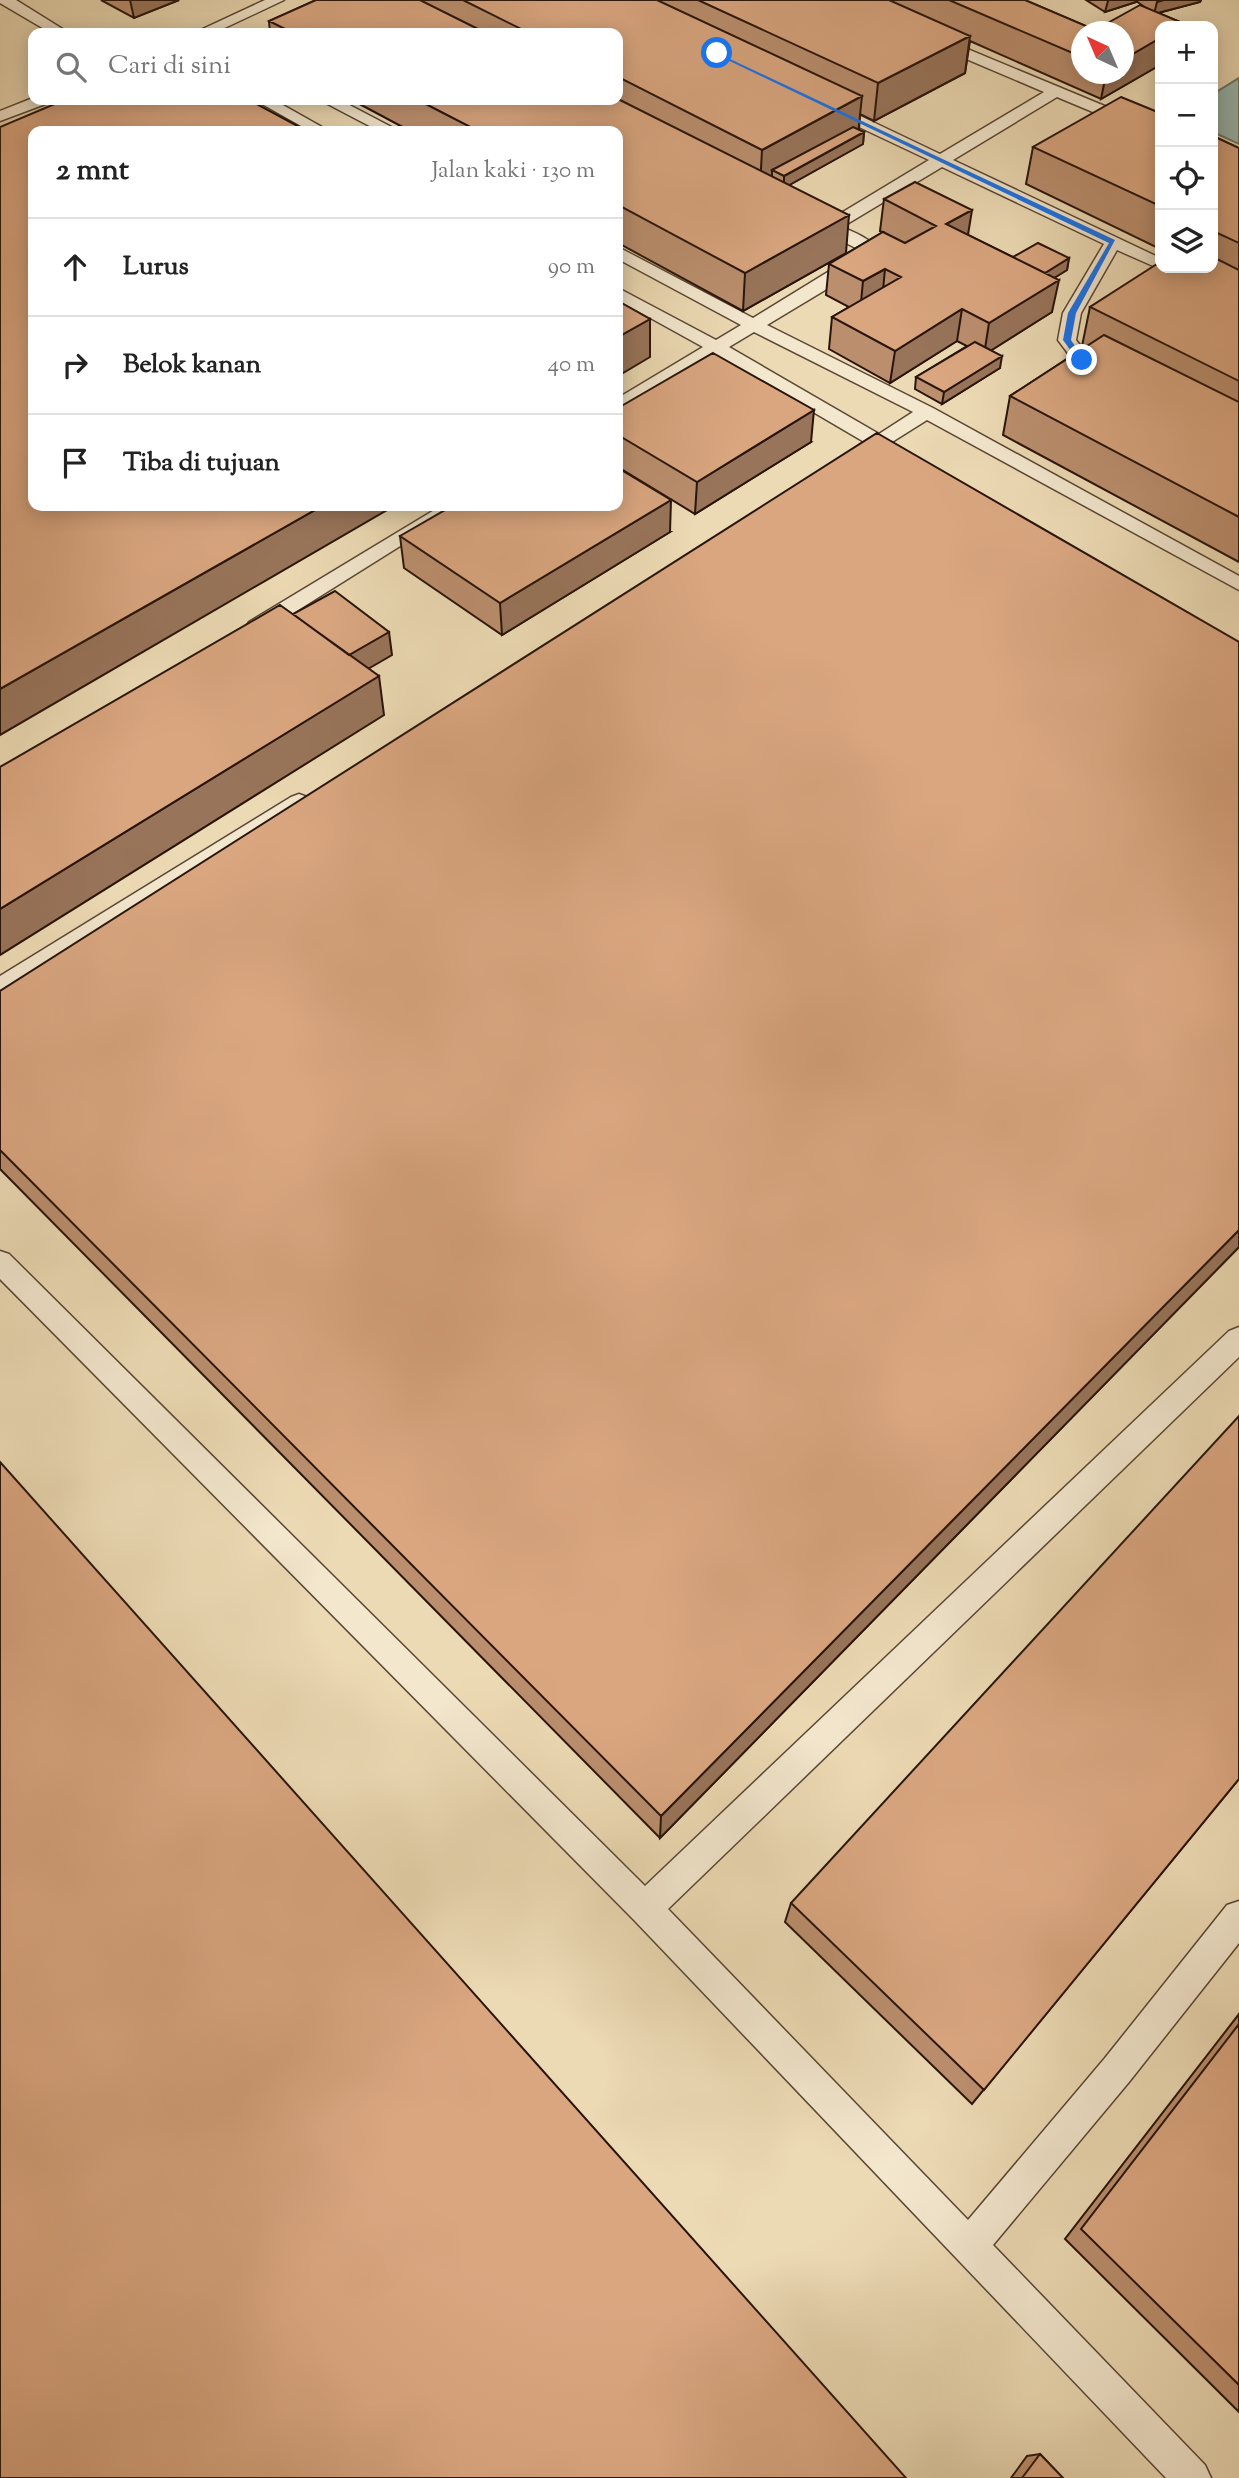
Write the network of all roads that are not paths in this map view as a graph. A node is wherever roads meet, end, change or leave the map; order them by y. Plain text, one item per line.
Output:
1 (5, 0) edge
2 (277, 0) edge
3 (53, 28) edge
4 (213, 28) edge
5 (917, 33) edge
6 (1055, 93) junction
7 (817, 101) edge
8 (29, 105) edge
9 (272, 105) edge
10 (338, 105) edge
11 (0, 116) edge
12 (312, 126) edge
13 (381, 126) edge
14 (1155, 133) edge
15 (941, 161) junction
16 (804, 216) edge
17 (829, 227) junction
18 (1113, 242) junction
19 (623, 254) edge
20 (1155, 262) edge
21 (623, 296) edge
22 (754, 325) junction
23 (715, 346) junction
24 (1118, 378) edge
25 (623, 403) edge
26 (926, 412) junction
27 (880, 444) junction
28 (904, 457) edge
29 (833, 471) edge
30 (446, 511) edge
31 (1239, 584) edge
32 (239, 637) edge
33 (316, 790) edge
34 (0, 988) edge
35 (0, 1262) edge
36 (1239, 1339) edge
37 (645, 1909) junction
38 (1239, 1917) edge
39 (969, 2246) junction
40 (1192, 2478) edge

1 - 3 lane
2 - 4 lane
5 - 6 lane
6 - 14 lane
6 - 15 lane
7 - 15 lane
8 - 11 lane
9 - 12 lane
10 - 13 lane
15 - 17 lane
15 - 18 lane
16 - 17 lane
17 - 22 lane
18 - 20 lane
18 - 24 lane
19 - 22 lane
21 - 23 lane
22 - 23 lane
22 - 26 lane
23 - 25 lane
23 - 27 lane
26 - 27 lane
26 - 31 lane
27 - 28 lane
27 - 29 lane
30 - 32 lane
33 - 34 lane
35 - 37 lane
36 - 37 lane
37 - 39 lane
38 - 39 lane
39 - 40 lane

